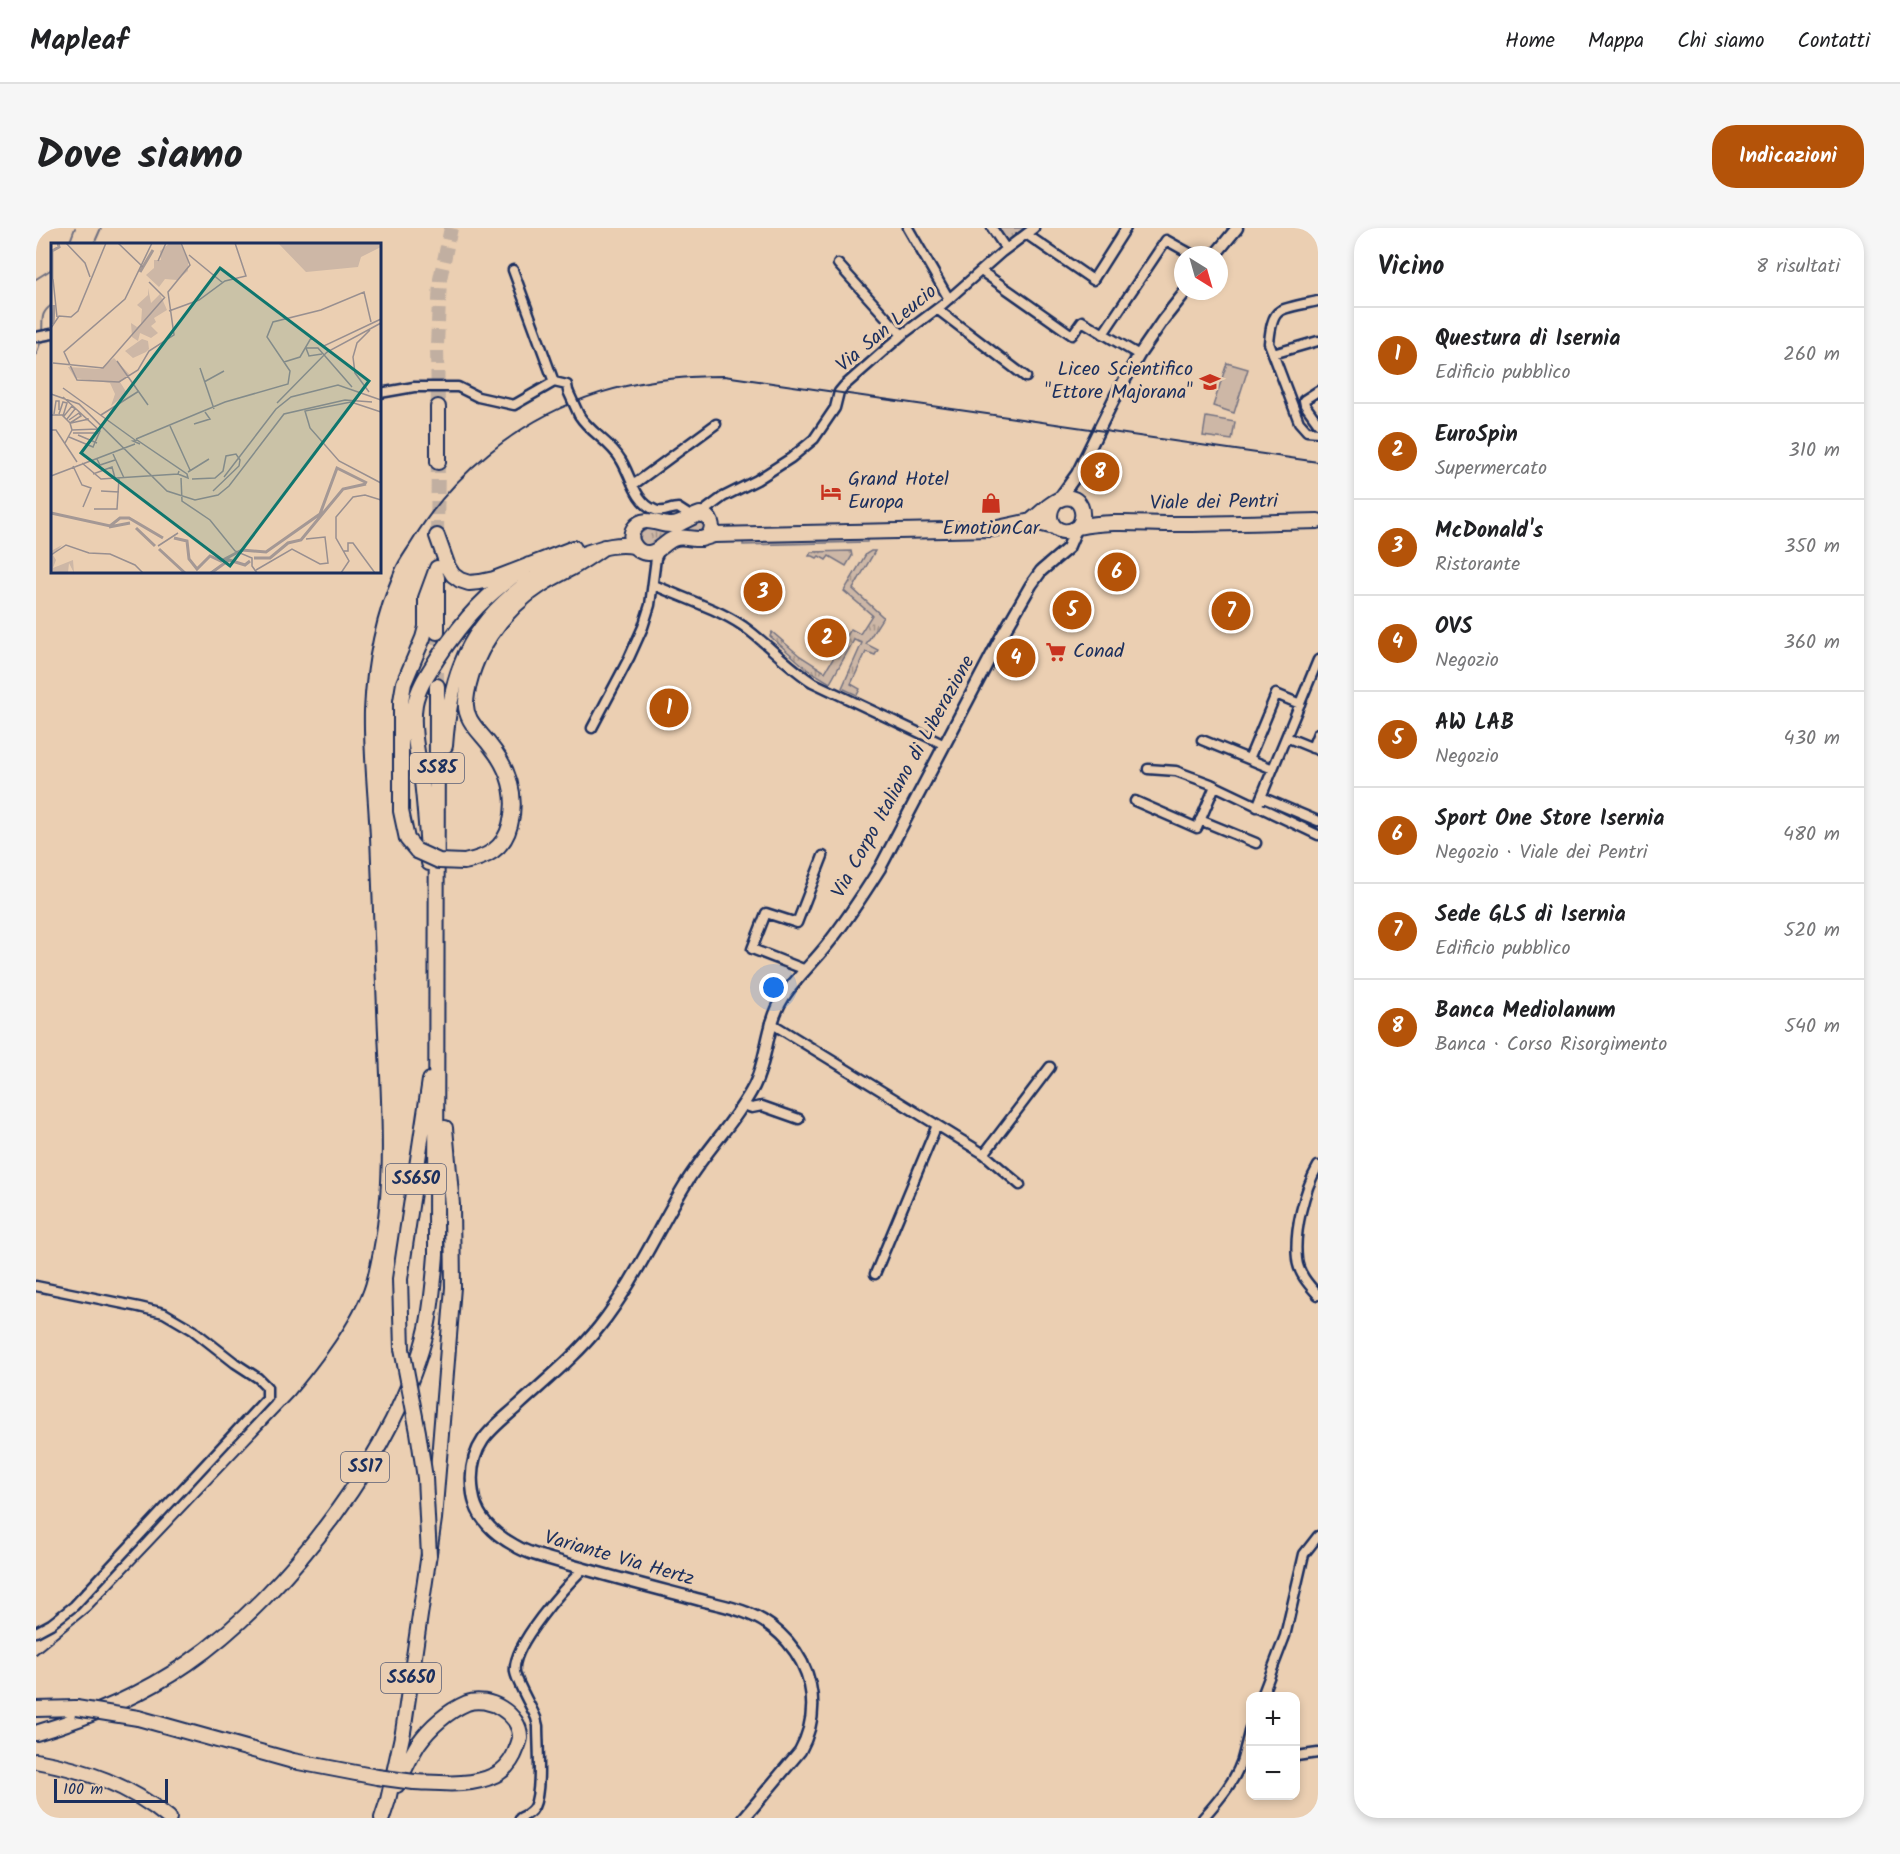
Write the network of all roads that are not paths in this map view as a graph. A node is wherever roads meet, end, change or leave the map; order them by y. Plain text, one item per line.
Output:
1 (908, 228) edge
2 (992, 228) edge
3 (1034, 228) edge
4 (1126, 228) edge
5 (1237, 228) edge
6 (1026, 234) junction
7 (1177, 246) edge
8 (1222, 246) edge
9 (1006, 249) junction
10 (838, 264) dead end
11 (513, 270) dead end
12 (981, 271) junction
13 (949, 299) junction
14 (1179, 300) edge
15 (1318, 301) edge
16 (937, 309) junction
17 (1103, 334) junction
18 (51, 335) edge
19 (902, 335) junction
20 (36, 337) edge
21 (1318, 341) edge
22 (1273, 354) junction
23 (1139, 355) junction
24 (1026, 377) dead end
25 (554, 382) junction
26 (1318, 391) edge
27 (381, 393) edge
28 (438, 407) tunnel mouth
29 (1318, 423) edge
30 (716, 424) dead end
31 (1318, 432) edge
32 (438, 462) tunnel mouth
33 (1077, 474) junction
34 (633, 485) junction
35 (1057, 501) junction
36 (1080, 505) junction
37 (668, 510) junction
38 (1031, 521) junction
39 (1318, 521) edge
40 (704, 522) junction
41 (1111, 524) junction
42 (675, 525) junction
43 (1057, 528) junction
44 (1077, 528) junction
45 (636, 544) junction
46 (604, 547) junction
47 (661, 547) junction
48 (1061, 555) junction
49 (529, 565) junction
50 (654, 566) junction
51 (437, 568) junction
52 (654, 585) junction
53 (437, 632) tunnel mouth
54 (1318, 660) edge
55 (1315, 673) edge
56 (437, 686) tunnel mouth
57 (1300, 704) junction
58 (592, 728) dead end
59 (1318, 733) edge
60 (1286, 737) junction
61 (1202, 740) dead end
62 (945, 745) junction
63 (1315, 749) edge
64 (1249, 759) junction
65 (1148, 769) dead end
66 (1273, 769) junction
67 (1215, 786) junction
68 (1261, 797) junction
69 (1135, 801) dead end
70 (1257, 807) junction
71 (1200, 820) junction
72 (1318, 821) edge
73 (1318, 835) edge
74 (1256, 843) dead end
75 (437, 849) junction
76 (823, 856) dead end
77 (437, 880) joint
78 (436, 908) junction
79 (807, 970) junction
80 (437, 1010) junction
81 (771, 1023) junction
82 (437, 1048) junction
83 (1050, 1067) dead end
84 (743, 1105) junction
85 (798, 1119) dead end
86 (937, 1125) junction
87 (984, 1154) junction
88 (1318, 1166) edge
89 (1020, 1185) dead end
90 (875, 1274) dead end
91 (36, 1286) edge
92 (1318, 1295) edge
93 (600, 1326) joint
94 (1318, 1536) edge
95 (429, 1556) junction
96 (583, 1569) junction
97 (36, 1632) edge
98 (1264, 1692) edge
99 (36, 1709) edge
100 (36, 1733) edge
101 (1318, 1753) edge
102 (1246, 1755) edge
103 (1300, 1755) edge
104 (36, 1761) edge
105 (388, 1800) junction
106 (169, 1818) edge
107 (382, 1818) edge
108 (520, 1818) edge
109 (744, 1818) edge
110 (1203, 1818) edge

1 - 13 street
2 - 9 street
3 - 6 street, Via San Leucio
4 - 6 street
5 - 8 street
6 - 9 street, Via San Leucio
7 - 17 street
9 - 12 street, Via San Leucio
10 - 19 street
11 - 25 street
12 - 13 street, Via San Leucio
12 - 17 street
13 - 16 street, Via San Leucio
14 - 23 street
15 - 22 street
16 - 19 street, Via San Leucio
16 - 24 street
17 - 23 street
18 - 20 street
19 - 40 street, Via San Leucio
21 - 22 street
22 - 31 street
23 - 33 street
25 - 27 street
25 - 34 street, bridge
26 - 29 street
28 - 32 main road
30 - 34 street
33 - 35 street
33 - 36 street
34 - 37 street
35 - 36 main road
35 - 38 main road
35 - 43 main road
36 - 41 main road, Viale dei Pentri
36 - 44 main road
37 - 40 street
37 - 42 street
38 - 40 main road
38 - 43 main road
39 - 41 main road, Viale dei Pentri
40 - 42 main road
40 - 47 main road
41 - 44 main road, Viale dei Pentri
42 - 45 main road
43 - 44 main road
43 - 48 street
44 - 48 street, Via Corpo Italiano di Liberazione
45 - 46 main road
45 - 47 main road
45 - 49 main road
45 - 50 street
46 - 51 main road, bridge
46 - 75 main road
47 - 50 street
48 - 62 street, Via Corpo Italiano di Liberazione
49 - 51 main road
49 - 78 main road
50 - 52 street
51 - 53 main road
52 - 58 street
52 - 62 street
54 - 55 street
55 - 57 street
56 - 75 main road, SS85
57 - 60 street
57 - 64 street
59 - 63 street
60 - 63 street
60 - 66 street
61 - 64 street
62 - 79 street, Via Corpo Italiano di Liberazione
64 - 66 street
65 - 67 street
66 - 68 street
67 - 70 street
67 - 71 street
68 - 70 street
68 - 72 street
69 - 71 street
70 - 73 street
71 - 74 street
75 - 77 main road, SS85
76 - 79 street
77 - 78 main road, SS17
78 - 80 main road, SS17
79 - 81 street, Via Corpo Italiano di Liberazione
80 - 82 main road, SS17
80 - 95 main road, SS650, bridge
81 - 84 street, Via Corpo Italiano di Liberazione
81 - 86 street
82 - 95 main road, SS650, bridge
82 - 100 main road, SS17
83 - 87 street
84 - 85 street
84 - 93 street, Via Corpo Italiano di Liberazione
86 - 87 street
86 - 90 street
87 - 89 street
88 - 92 street
91 - 97 street
93 - 96 street, Variante Via Hertz
94 - 98 street
95 - 105 main road, SS650
96 - 108 street
96 - 109 street, Variante Via Hertz
99 - 105 main road, bridge
101 - 103 street
102 - 110 street
104 - 106 main road
105 - 107 main road, SS650

